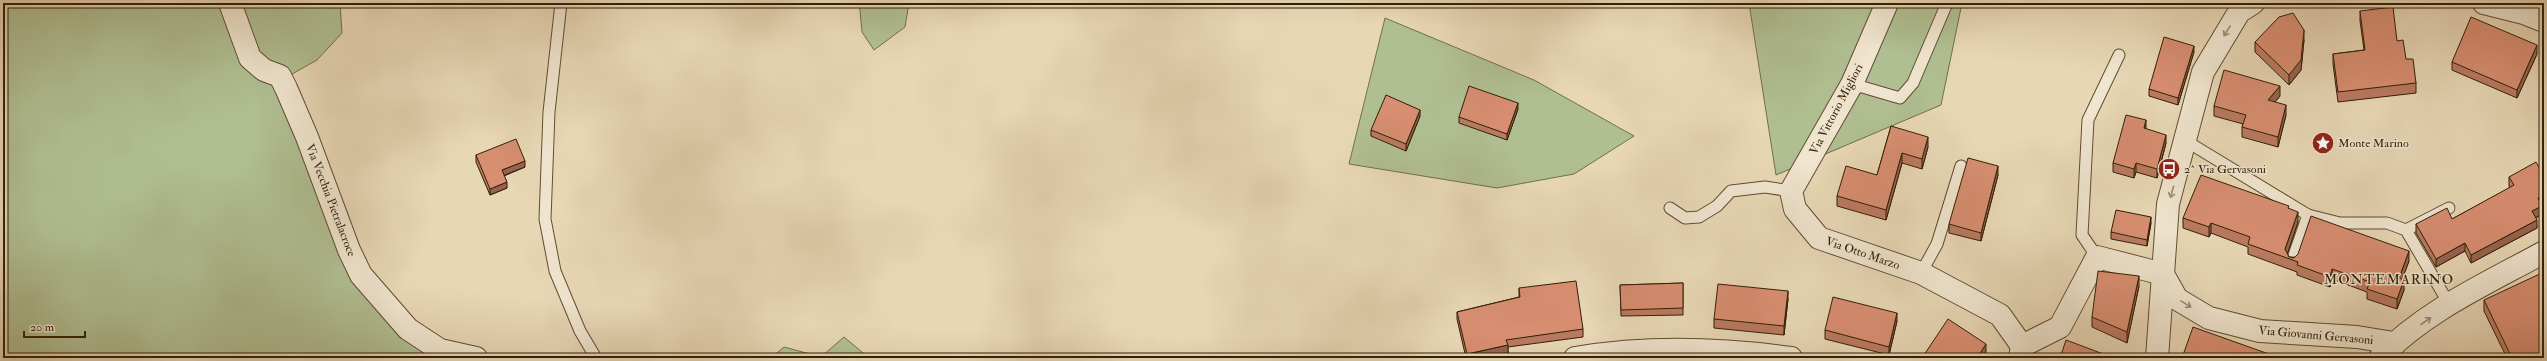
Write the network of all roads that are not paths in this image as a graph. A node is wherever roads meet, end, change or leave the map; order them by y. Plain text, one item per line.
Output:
1 (230, 3) edge
2 (561, 3) edge
3 (1887, 3) edge
4 (1947, 3) edge
5 (2253, 3) edge
6 (2484, 3) edge
7 (2544, 22) edge
8 (2118, 55) dead end
9 (1852, 84) junction
10 (2186, 141) junction
11 (1962, 166) dead end
12 (1791, 191) junction
13 (1670, 208) dead end
14 (2449, 208) edge
15 (2308, 215) junction
16 (2406, 230) junction
17 (2544, 252) edge
18 (2097, 257) junction
19 (2292, 261) edge
20 (1921, 273) junction
21 (2164, 274) junction
22 (2449, 304) junction
23 (2387, 351) edge
24 (2021, 352) edge
25 (476, 358) edge
26 (596, 358) edge
27 (1575, 358) edge
28 (1792, 358) edge
29 (2157, 358) edge

1 - 25 street, Via Vecchia Pietralacroce
2 - 26 lane
3 - 9 street, Via Vittorio Migliori
4 - 9 lane
5 -> 10 street
6 - 7 street
8 - 18 lane
9 - 12 street, Via Vittorio Migliori
10 - 15 lane
10 -> 21 street
11 - 20 lane
12 - 13 lane
12 - 20 street, Via Otto Marzo
14 - 16 lane
15 - 16 lane
15 - 19 lane
16 - 22 lane
17 - 22 street, Via Giovanni Gervasoni
18 - 21 street
18 - 24 street, Via Otto Marzo
20 - 24 street, Via Otto Marzo
21 -> 23 street, Via Giovanni Gervasoni
21 - 29 street
23 -> 22 street, Via Giovanni Gervasoni
27 - 28 street

